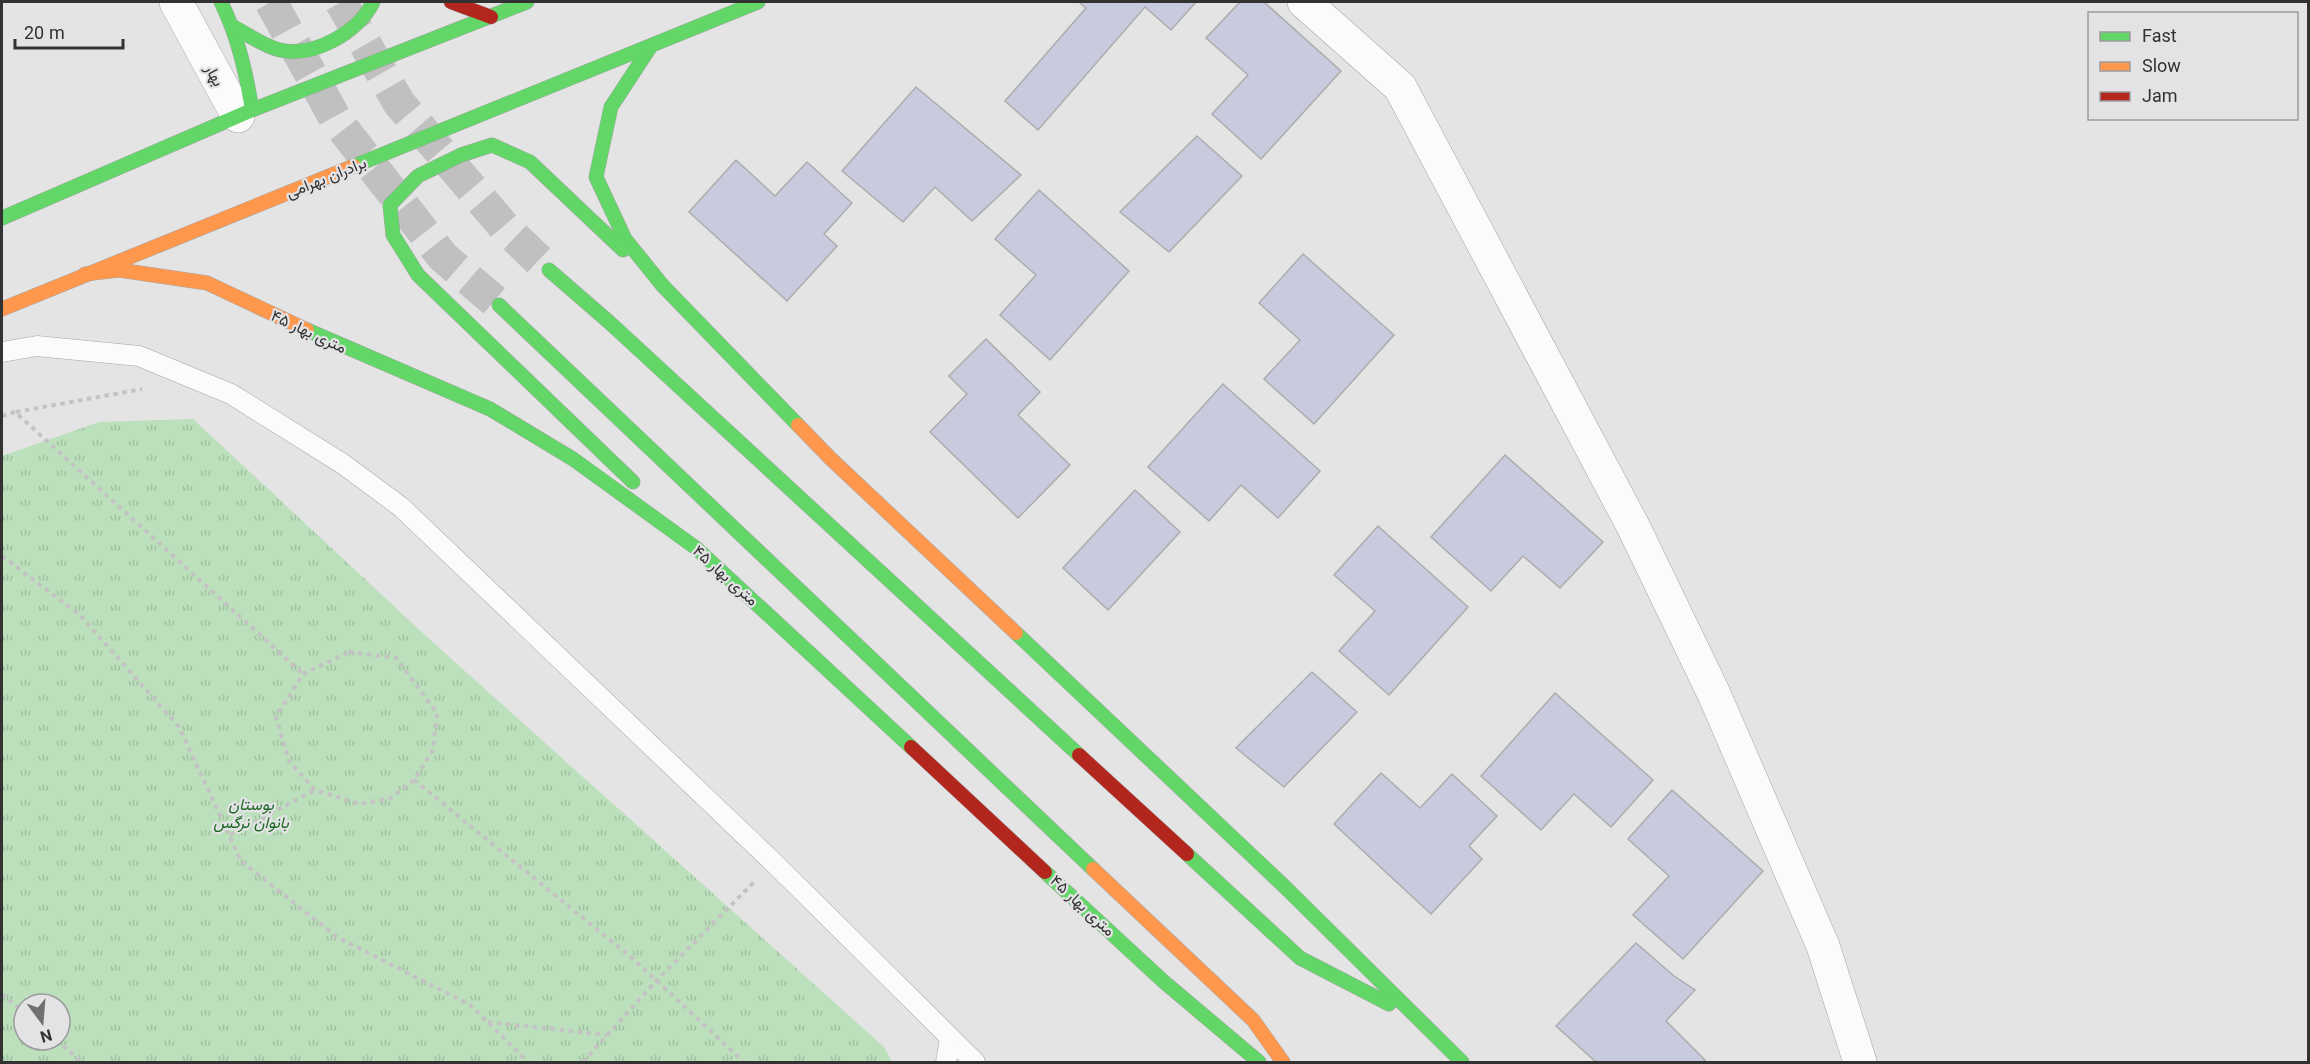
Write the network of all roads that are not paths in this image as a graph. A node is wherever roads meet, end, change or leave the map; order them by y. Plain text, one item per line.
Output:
1 (176, 2) edge
2 (221, 2) edge
3 (373, 2) edge
4 (451, 2) edge
5 (528, 2) edge
6 (758, 2) edge
7 (1304, 2) edge
8 (491, 17) junction
9 (234, 27) junction
10 (651, 46) junction
11 (245, 113) junction
12 (2, 218) edge
13 (549, 270) tunnel mouth
14 (85, 274) junction
15 (663, 286) junction
16 (499, 305) tunnel mouth
17 (2, 309) edge
18 (2, 352) edge
19 (696, 548) junction
20 (1420, 1020) junction
21 (950, 1040) junction
22 (946, 1062) edge
23 (975, 1062) edge
24 (1259, 1062) edge
25 (1283, 1062) edge
26 (1462, 1062) edge
27 (1860, 1062) edge

1 - 11 street, بهار
2 - 9 main road
3 - 9 main road
4 - 8 main road
5 - 8 main road
6 - 10 main road, برادران بهرامی
7 - 27 street
8 - 11 main road
9 - 11 main road
10 - 14 main road, برادران بهرامی
10 - 15 main road
11 - 12 main road
13 - 20 main road
14 - 17 main road, برادران بهرامی
14 - 19 main road, ۴۵ متری بهار
15 - 19 main road
15 - 20 main road
16 - 25 main road
18 - 21 lane
19 - 24 main road, ۴۵ متری بهار
20 - 26 main road
21 - 22 lane
21 - 23 lane

